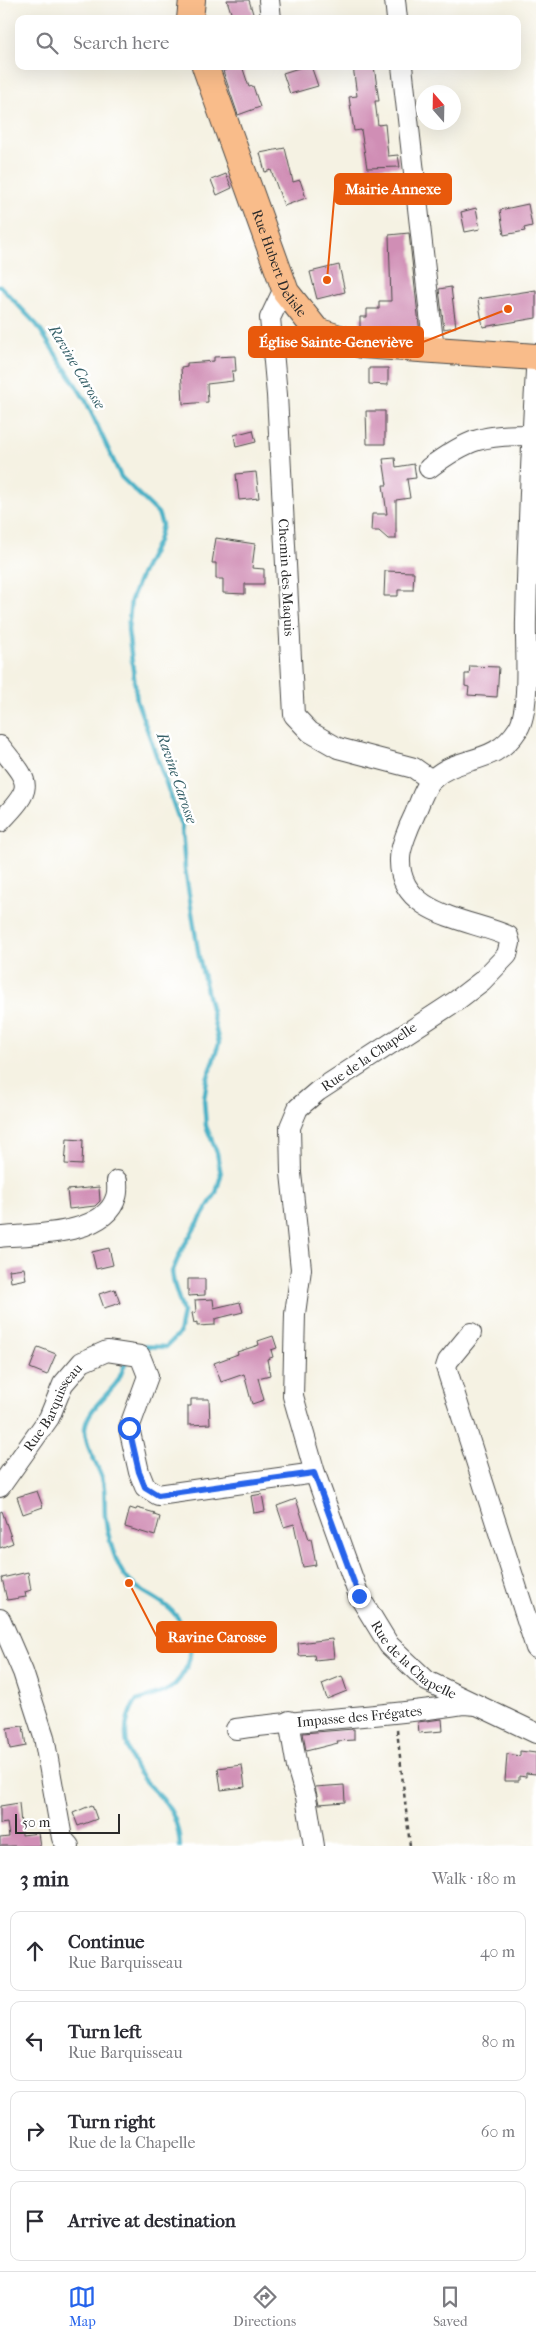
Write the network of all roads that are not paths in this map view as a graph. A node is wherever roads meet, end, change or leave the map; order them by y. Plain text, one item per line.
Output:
1 (192, 0) edge
2 (269, 0) edge
3 (395, 0) edge
4 (190, 15) edge
5 (271, 15) edge
6 (397, 15) edge
7 (206, 70) edge
8 (402, 70) edge
9 (286, 292) junction
10 (434, 350) junction
11 (536, 357) edge
12 (536, 371) edge
13 (532, 436) junction
14 (429, 468) dead end
15 (0, 746) edge
16 (431, 780) junction
17 (0, 822) edge
18 (117, 1181) dead end
19 (0, 1237) edge
20 (471, 1333) dead end
21 (314, 1473) junction
22 (1, 1479) edge
23 (0, 1618) edge
24 (536, 1648) edge
25 (481, 1705) junction
26 (289, 1722) junction
27 (236, 1729) dead end
28 (536, 1733) edge
29 (65, 1843) edge
30 (314, 1846) edge

1 - 4 main road
2 - 5 street
3 - 6 street
7 - 9 main road, Rue Hubert Delisle
8 - 10 street
9 - 10 main road, Rue Hubert Delisle
9 - 16 street, Chemin des Maquis
10 - 11 main road, Rue Hubert Delisle
12 - 13 street
13 - 14 street
13 - 16 street
15 - 17 street
16 - 21 street, Rue de la Chapelle
18 - 19 street
20 - 24 street
21 - 22 street, Rue Barquisseau
21 - 25 street, Rue de la Chapelle
23 - 29 street
25 - 26 street, Impasse des Frégates
25 - 28 street, Rue de la Chapelle
26 - 27 street, Impasse des Frégates
26 - 30 street

